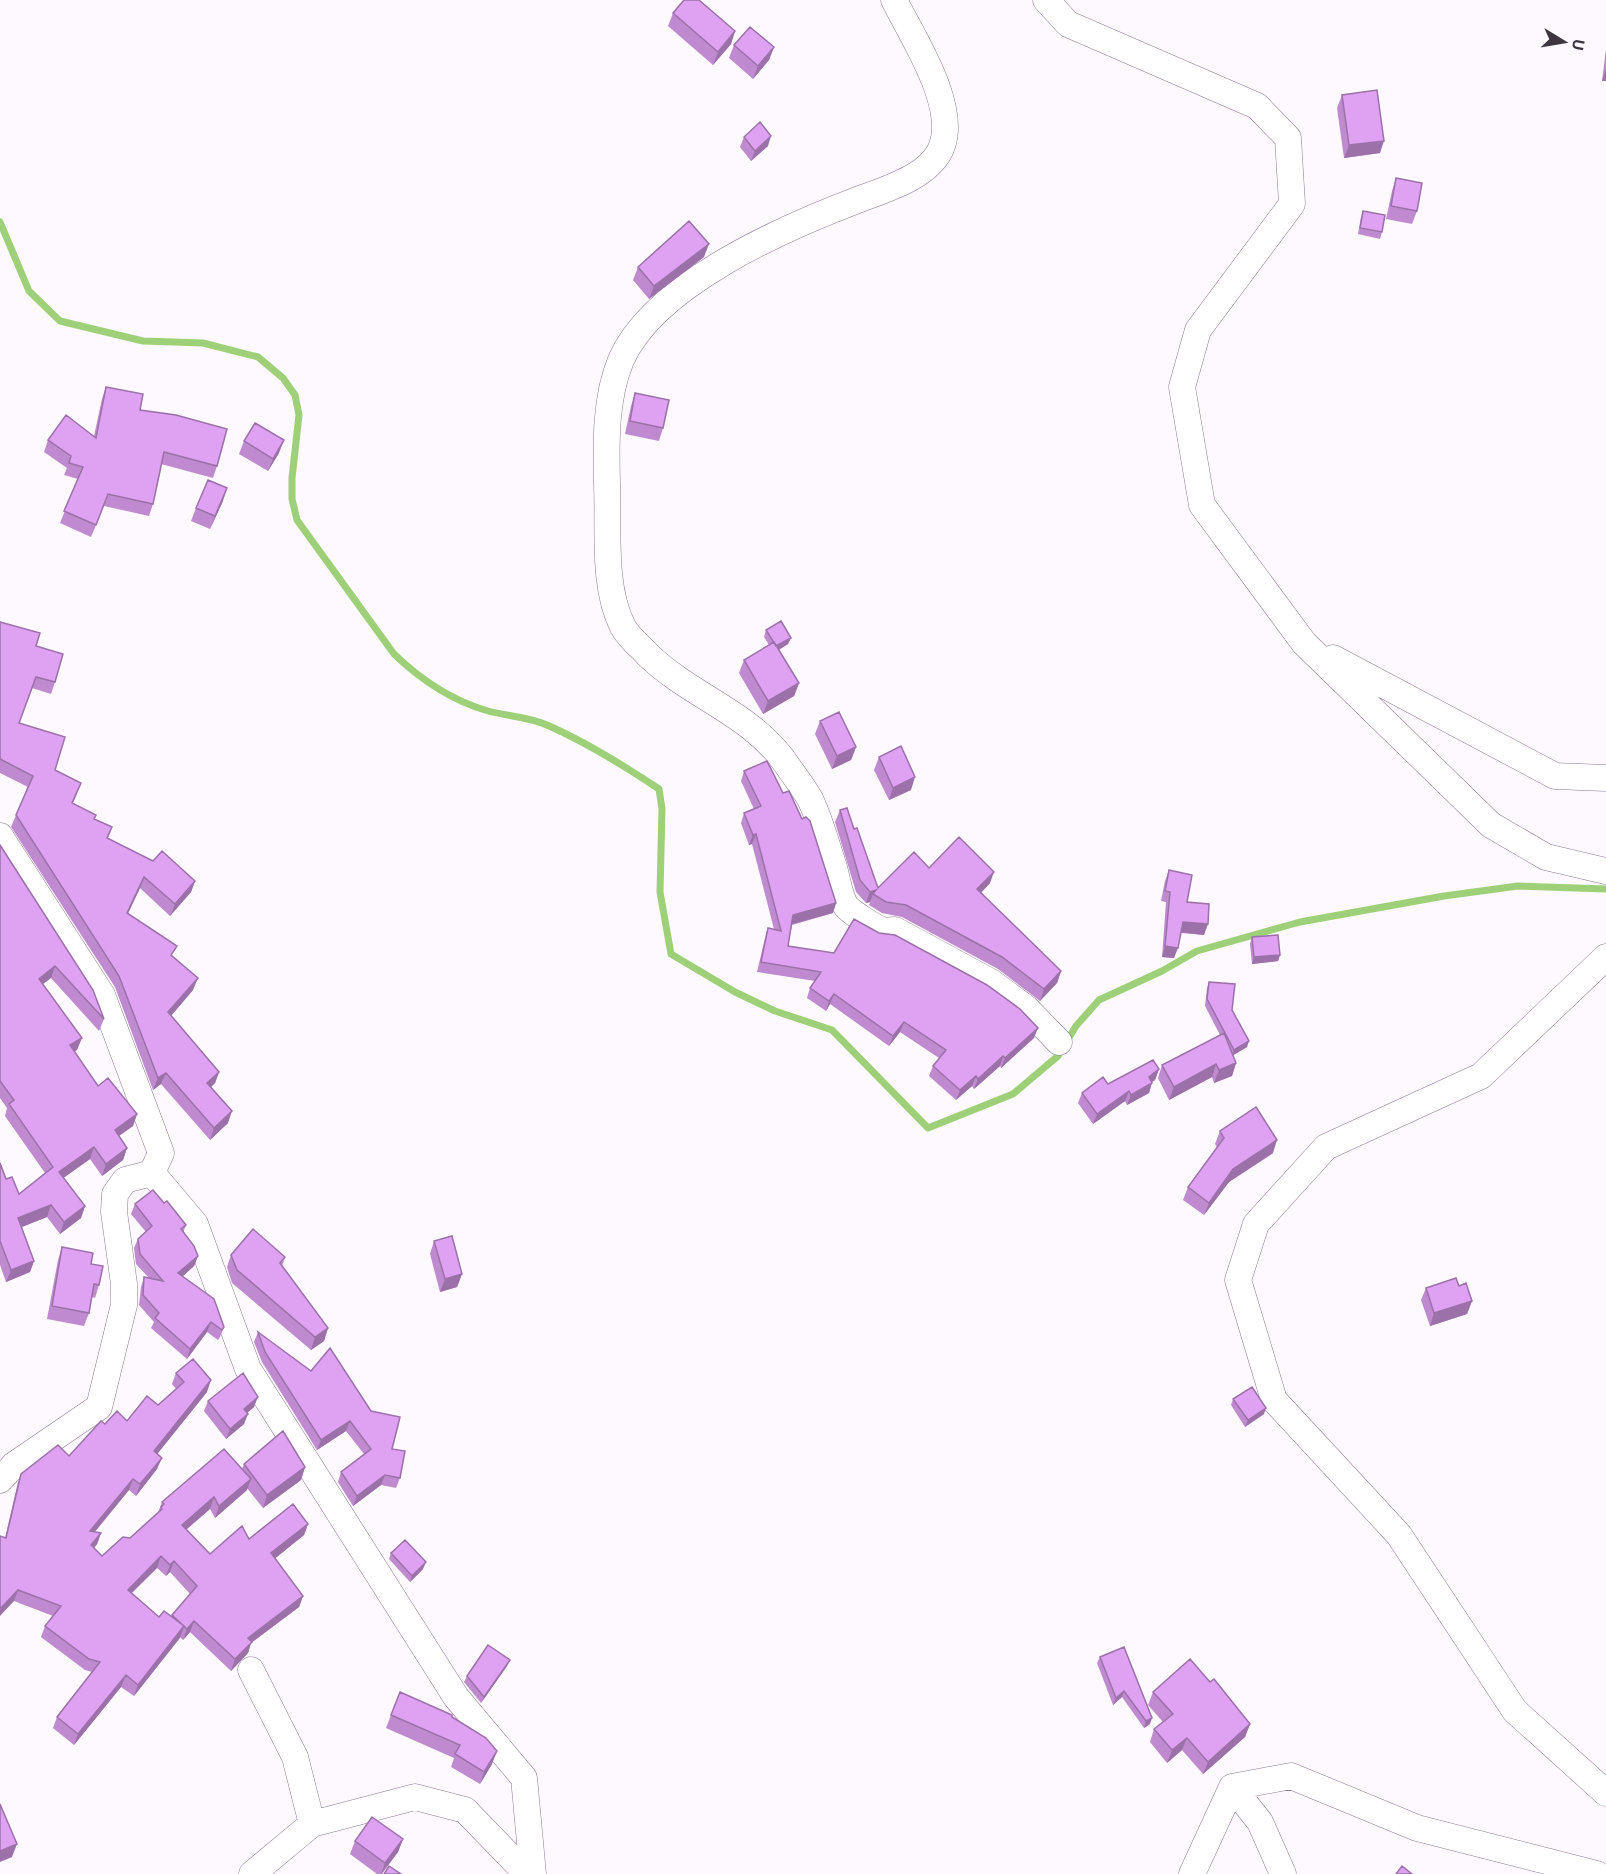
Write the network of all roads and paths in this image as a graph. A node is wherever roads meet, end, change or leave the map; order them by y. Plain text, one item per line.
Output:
1 (894, 0) edge
2 (1046, 0) edge
3 (1304, 642) junction
4 (1606, 778) edge
5 (0, 836) edge
6 (1606, 871) edge
7 (1606, 957) edge
8 (1059, 1042) dead end
9 (152, 1173) junction
10 (0, 1480) edge
11 (251, 1670) dead end
12 (1232, 1787) junction
13 (1606, 1793) edge
14 (312, 1824) junction
15 (252, 1874) edge
16 (527, 1874) edge
17 (533, 1874) edge
18 (1192, 1874) edge
19 (1283, 1874) edge
20 (1597, 1874) edge

1 - 8 street
2 - 3 street
3 - 4 street
3 - 6 street
5 - 9 street
7 - 13 street
9 - 10 street
9 - 17 street
11 - 14 street
12 - 18 street
12 - 19 street
12 - 20 street
14 - 15 street
14 - 16 street

